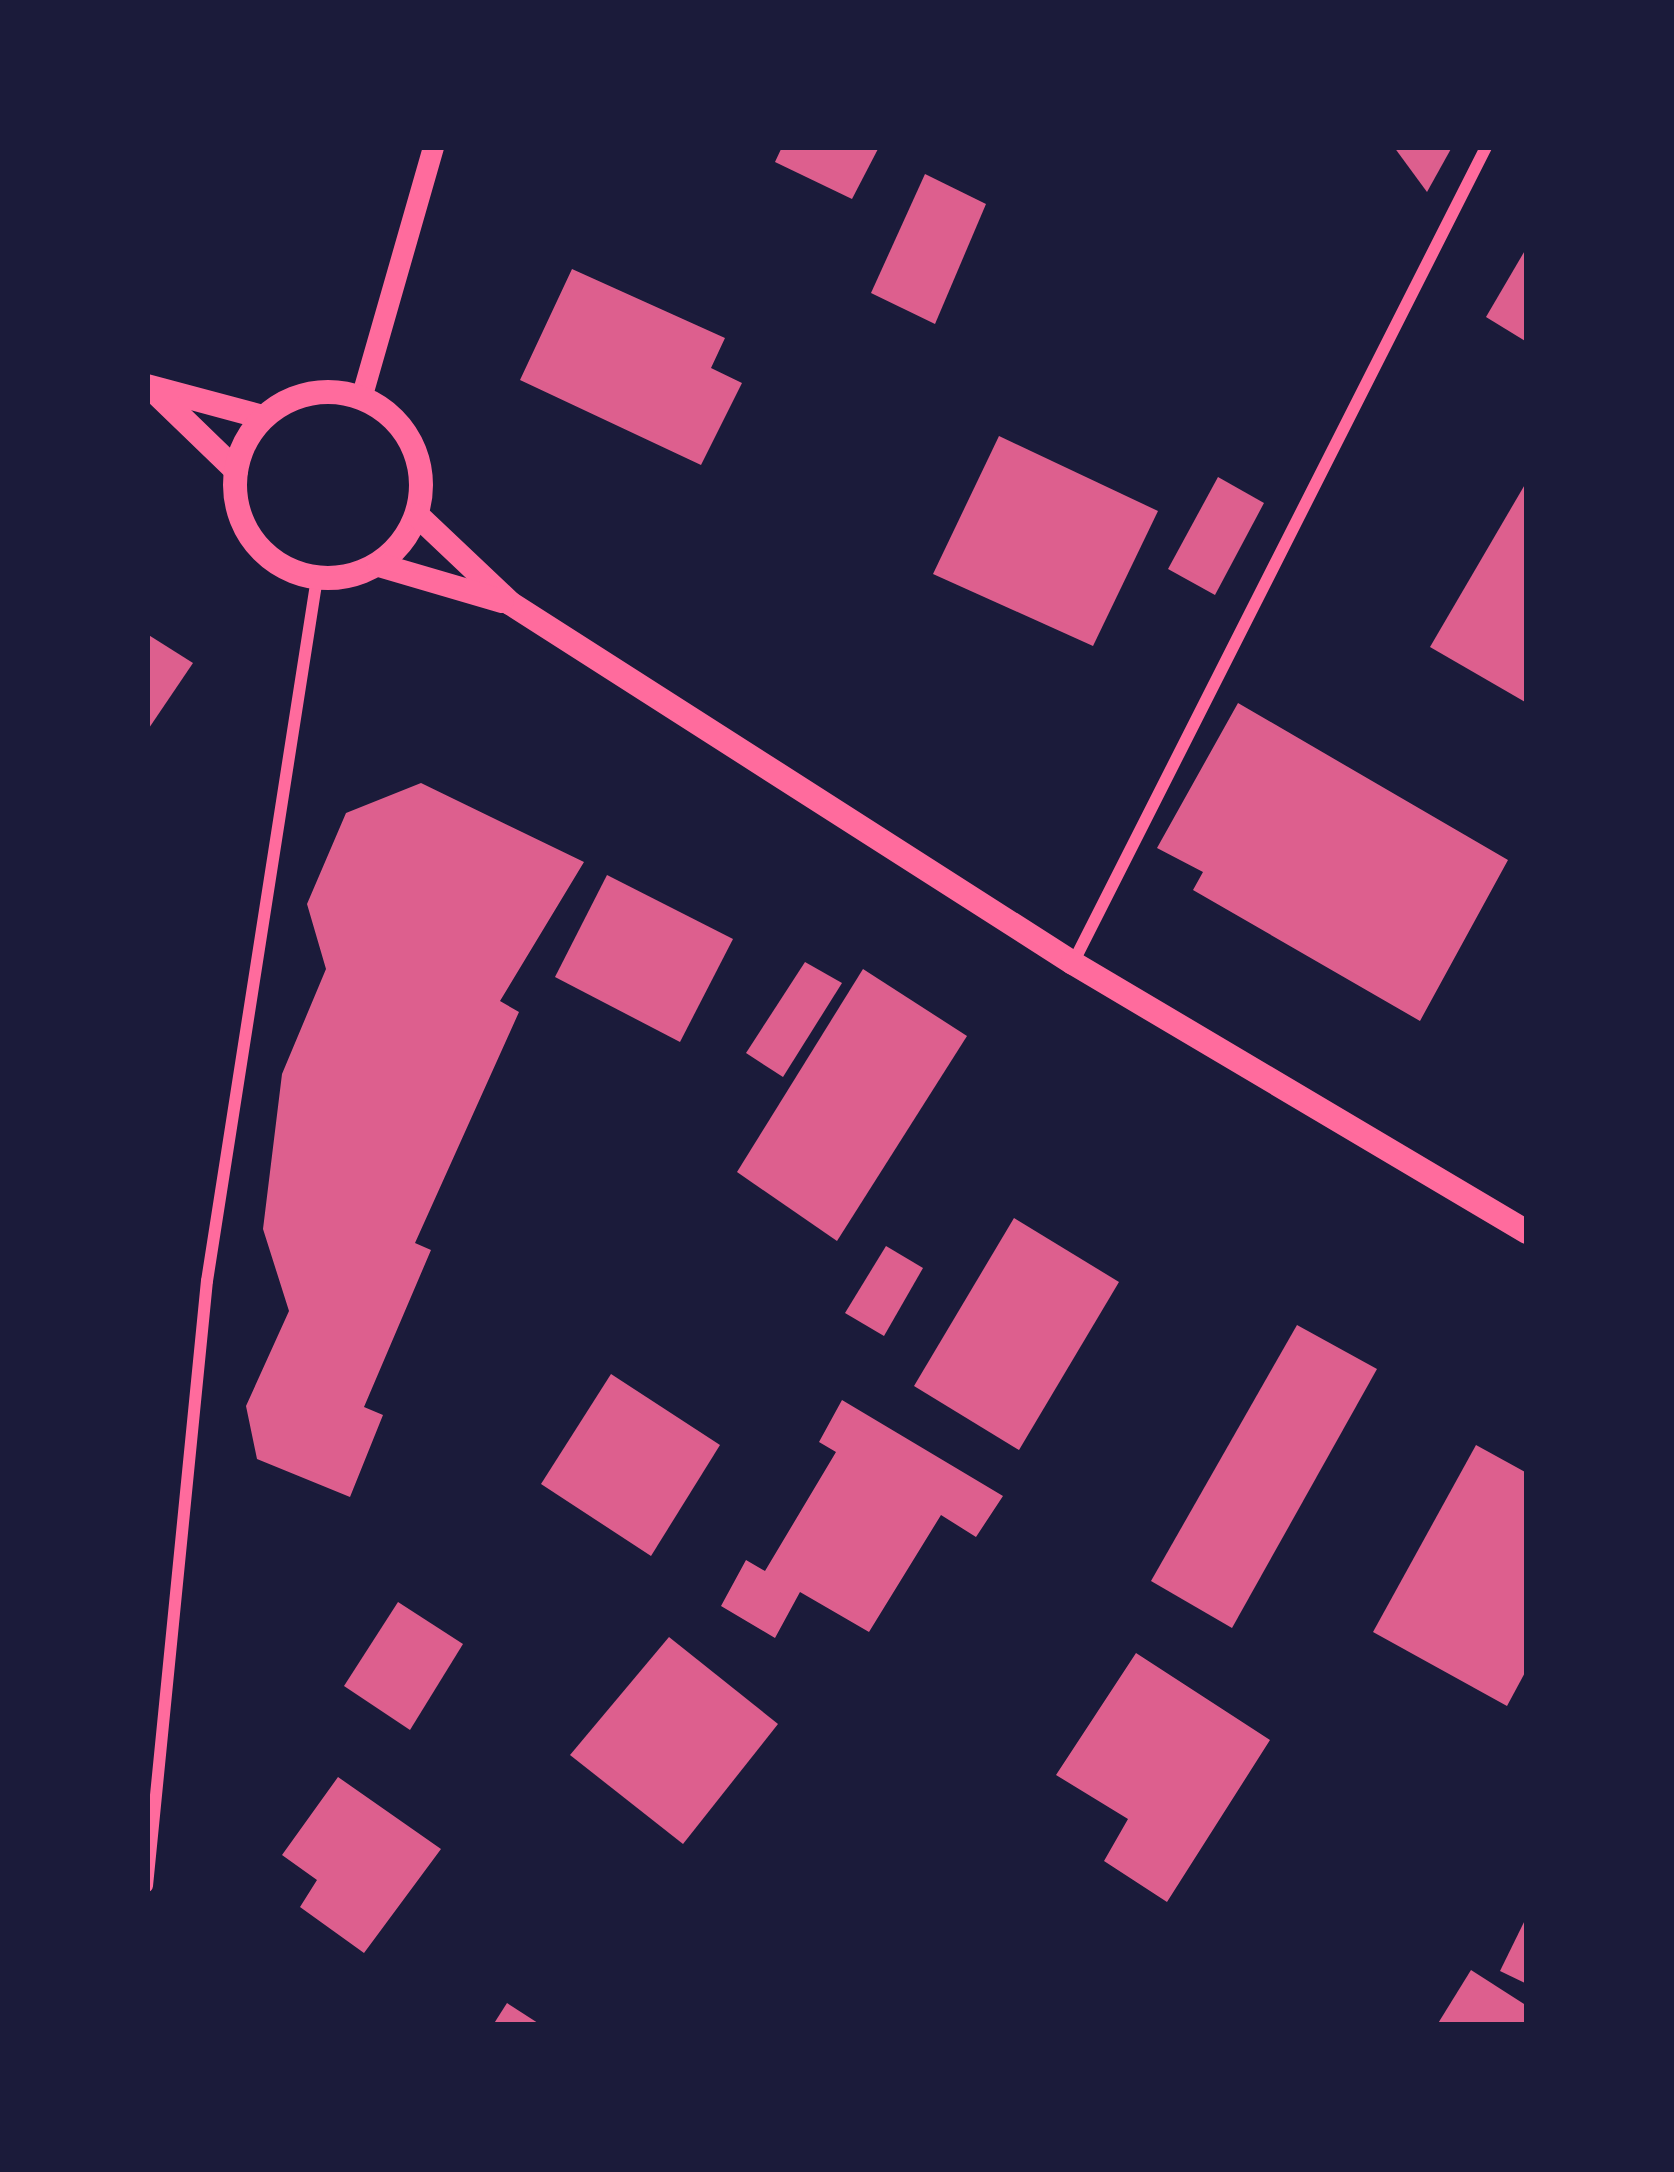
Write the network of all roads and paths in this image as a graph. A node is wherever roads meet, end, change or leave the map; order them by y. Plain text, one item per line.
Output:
1 (433, 147) edge
2 (1486, 147) edge
3 (149, 387) edge
4 (361, 398) junction
5 (263, 417) junction
6 (236, 470) junction
7 (417, 515) junction
8 (379, 565) junction
9 (317, 578) junction
10 (510, 603) junction
11 (1073, 963) junction
12 (1527, 1232) edge
13 (147, 1886) edge

1 - 4 street
2 - 11 street
3 - 5 main road
3 - 6 main road
4 - 5 main road
4 - 7 main road
5 - 6 main road
6 - 9 main road
7 - 8 main road
7 - 10 main road
8 - 9 main road
8 - 10 main road
9 - 13 street
10 - 11 main road
11 - 12 main road

